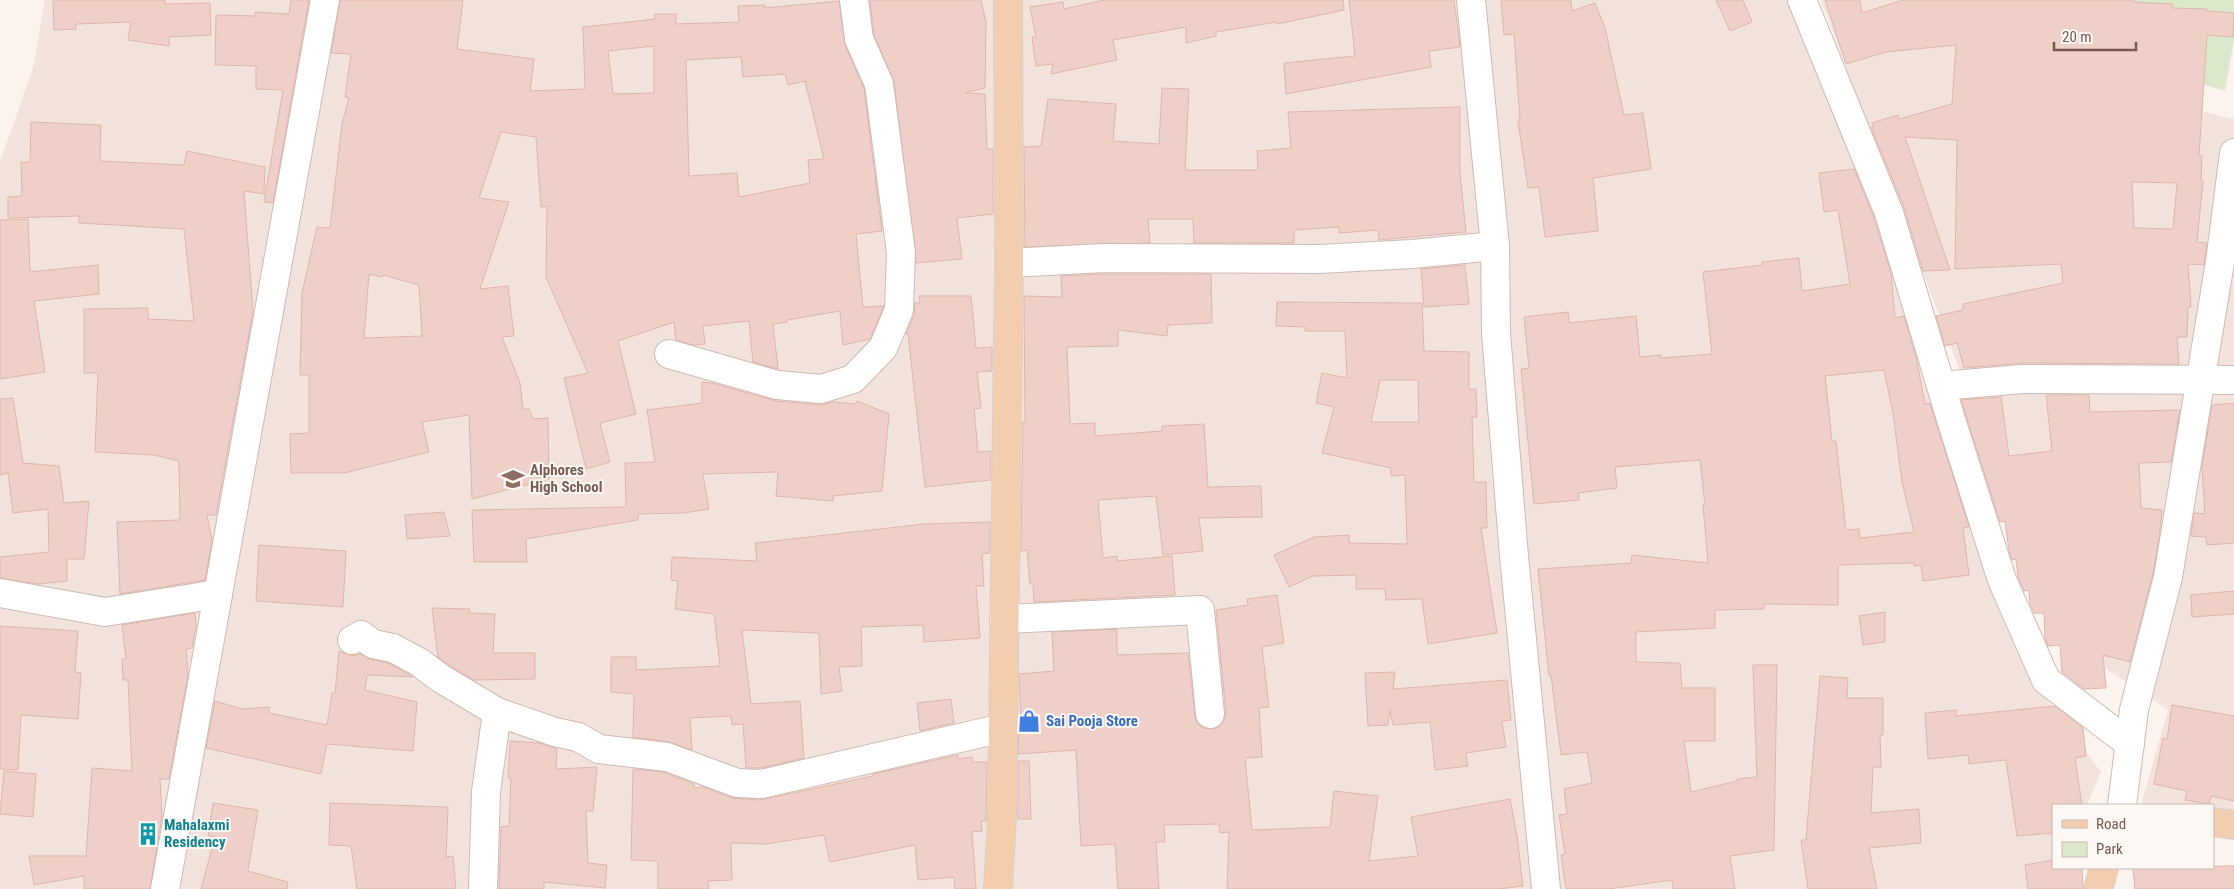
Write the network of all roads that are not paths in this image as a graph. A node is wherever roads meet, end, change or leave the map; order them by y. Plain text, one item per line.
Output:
1 (325, 0) edge
2 (854, 0) edge
3 (1008, 0) edge
4 (1471, 0) edge
5 (1802, 0) edge
6 (2234, 153) edge
7 (1495, 246) junction
8 (1009, 263) junction
9 (669, 354) dead end
10 (2201, 380) junction
11 (2234, 380) edge
12 (1941, 386) junction
13 (0, 593) edge
14 (218, 594) junction
15 (1004, 619) junction
16 (352, 640) dead end
17 (497, 712) junction
18 (1210, 714) dead end
19 (1003, 728) junction
20 (2130, 744) junction
21 (2122, 804) edge
22 (2214, 822) edge
23 (2234, 825) edge
24 (2104, 869) edge
25 (165, 889) edge
26 (483, 889) edge
27 (998, 889) edge
28 (1546, 889) edge
29 (2098, 889) edge

1 - 14 street
2 - 9 street
3 - 8 main road
4 - 7 street
5 - 12 street
6 - 10 street
7 - 8 street
7 - 28 street
8 - 15 main road
10 - 11 street
10 - 12 street
10 - 20 street
12 - 20 street
13 - 14 street
14 - 25 street
15 - 18 street
15 - 19 main road
16 - 17 street
17 - 19 street
17 - 26 street
19 - 27 main road
20 - 21 street
22 - 23 main road
24 - 29 main road

